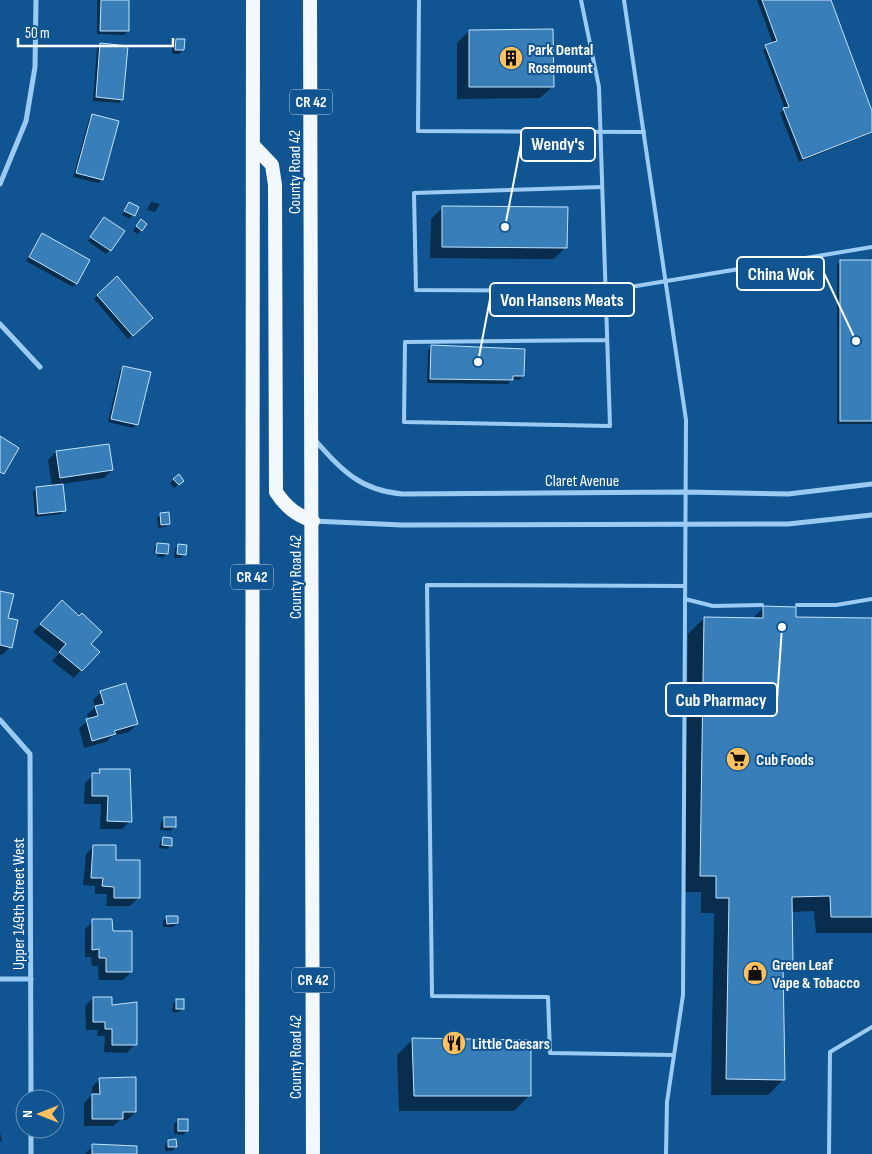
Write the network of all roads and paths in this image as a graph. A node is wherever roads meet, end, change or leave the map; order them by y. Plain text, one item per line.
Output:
1 (36, 0) edge
2 (253, 0) edge
3 (310, 0) edge
4 (419, 0) edge
5 (580, 0) edge
6 (624, 0) edge
7 (599, 132) junction
8 (644, 132) junction
9 (253, 145) junction
10 (0, 184) edge
11 (601, 187) junction
12 (872, 247) edge
13 (666, 282) junction
14 (606, 291) junction
15 (0, 324) edge
16 (607, 340) junction
17 (40, 367) dead end
18 (312, 437) junction
19 (872, 484) edge
20 (684, 492) junction
21 (872, 515) edge
22 (313, 521) junction
23 (684, 524) junction
24 (685, 586) junction
25 (685, 599) junction
26 (872, 599) edge
27 (762, 605) dead end
28 (797, 605) dead end
29 (0, 720) edge
30 (0, 979) edge
31 (31, 979) junction
32 (872, 1027) edge
33 (674, 1055) junction
34 (31, 1089) edge
35 (31, 1139) edge
36 (31, 1154) edge
37 (252, 1154) edge
38 (313, 1154) edge
39 (666, 1154) edge
40 (829, 1154) edge

1 - 10 street
2 - 9 highway, CR 42
3 - 18 highway, County Road 42 / CR 42
4 - 7 lane
5 - 7 lane
6 - 8 lane
7 - 8 lane
7 - 11 lane
8 - 13 lane
9 - 22 highway
9 - 37 highway, CR 42
11 - 14 lane
11 - 14 lane
12 - 13 lane
13 - 14 lane
13 - 20 lane
14 - 16 lane
15 - 17 street
16 - 16 lane
18 - 20 street, Claret Avenue
18 - 22 highway, County Road 42 / CR 42
19 - 20 street, Claret Avenue
20 - 23 lane
21 - 23 street
22 - 23 street
22 - 38 highway, County Road 42 / CR 42
23 - 24 lane
24 - 25 lane
24 - 33 lane
25 - 27 lane
25 - 33 lane
26 - 28 lane
29 - 31 street, Upper 149th Street West
30 - 31 street
31 - 34 street, Upper 149th Street West
32 - 40 lane
33 - 39 lane
35 - 36 street

